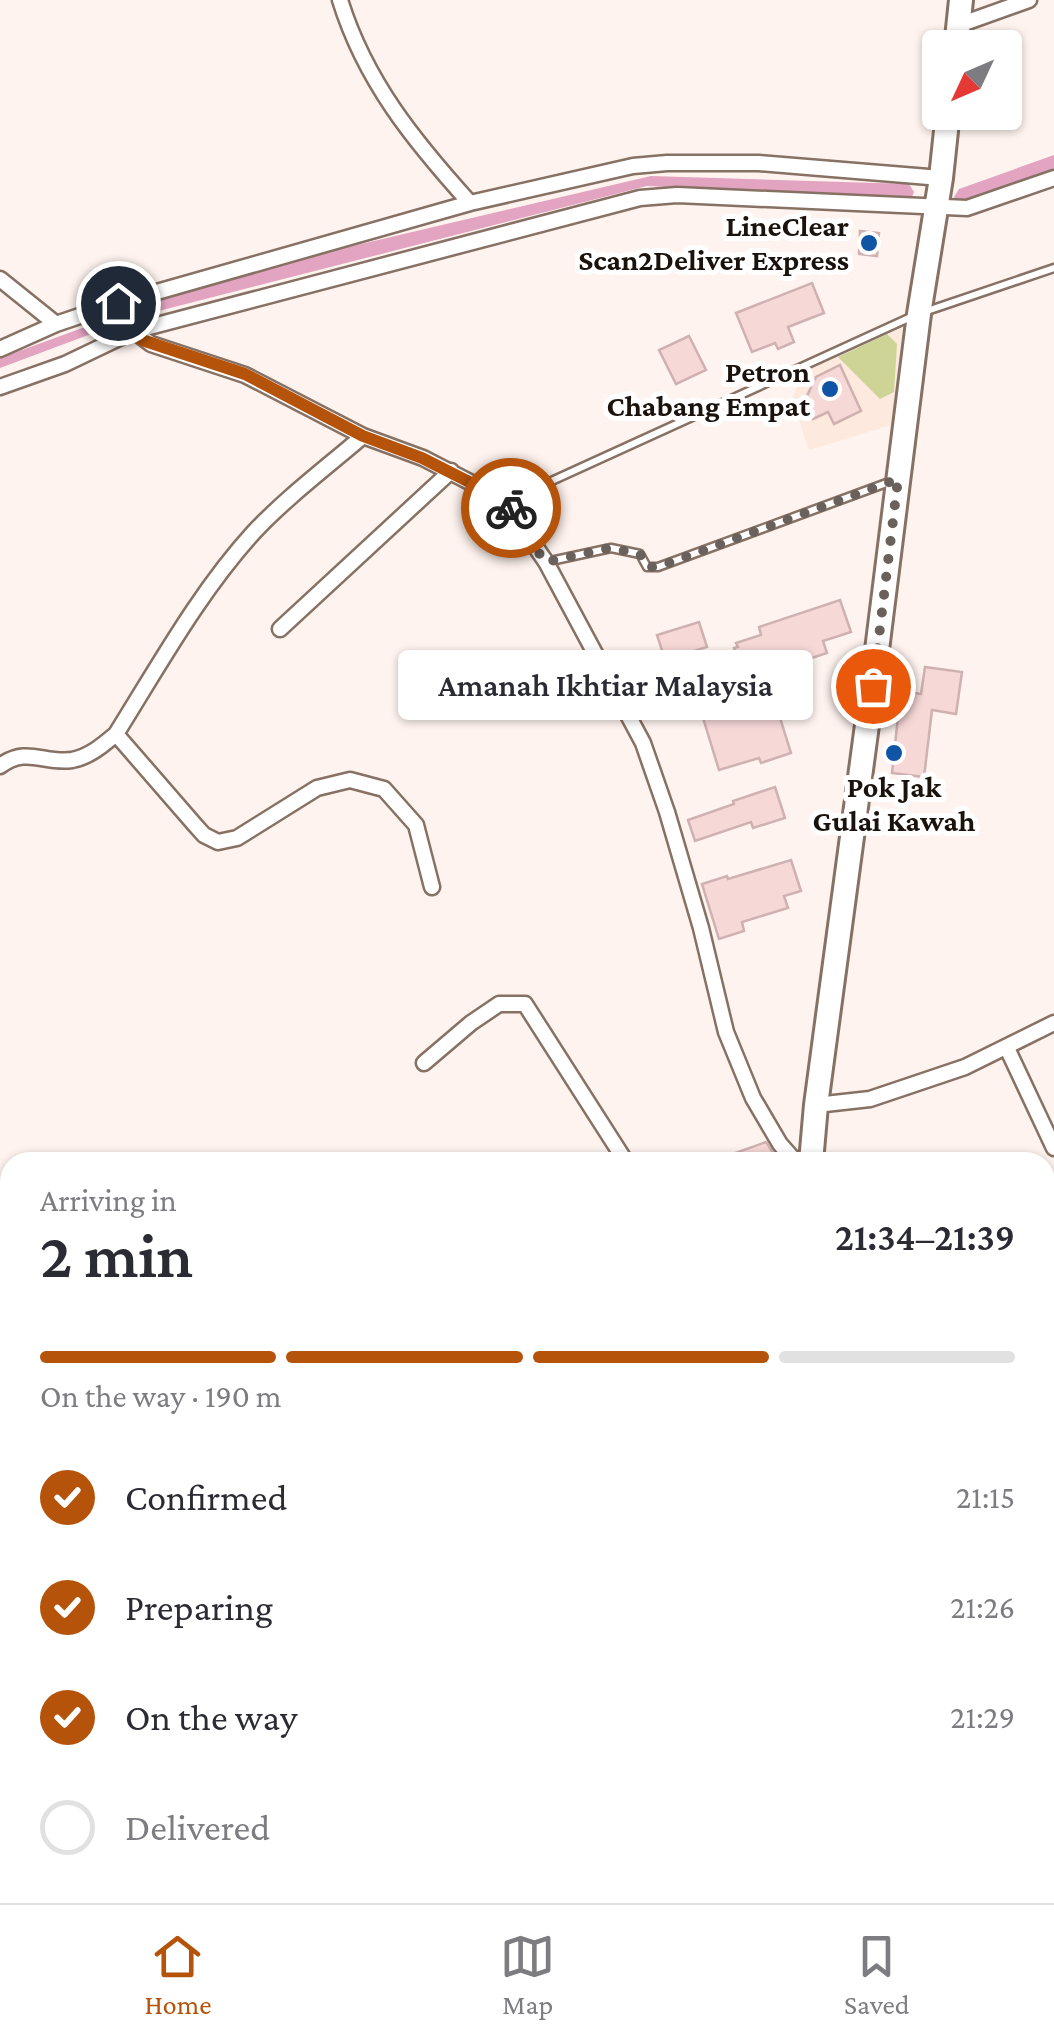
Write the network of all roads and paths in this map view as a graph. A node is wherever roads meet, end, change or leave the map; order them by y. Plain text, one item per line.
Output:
1 (340, 0) edge
2 (962, 0) edge
3 (1030, 0) edge
4 (958, 30) edge
5 (969, 30) edge
6 (946, 130) edge
7 (941, 178) junction
8 (1054, 178) edge
9 (470, 204) junction
10 (935, 207) junction
11 (1054, 268) edge
12 (0, 279) edge
13 (920, 314) junction
14 (125, 317) junction
15 (56, 324) junction
16 (0, 349) edge
17 (0, 387) edge
18 (363, 436) junction
19 (450, 471) junction
20 (898, 479) junction
21 (510, 500) junction
22 (546, 562) junction
23 (280, 629) dead end
24 (116, 734) junction
25 (0, 766) edge
26 (432, 886) dead end
27 (1054, 1023) edge
28 (1007, 1048) junction
29 (424, 1063) dead end
30 (816, 1105) junction
31 (1054, 1148) edge
32 (620, 1152) edge
33 (788, 1152) edge
34 (813, 1152) edge

1 - 9 street
2 - 4 main road
3 - 5 street
6 - 7 main road
7 - 9 street
7 - 10 main road
8 - 10 street
9 - 14 street
10 - 13 main road
10 - 14 street
11 - 13 lane
12 - 15 street
13 - 20 main road
13 - 21 lane
14 - 15 street
14 - 17 street
14 - 18 street
15 - 16 street
18 - 19 street
18 - 24 street
19 - 21 street
19 - 23 street
20 - 22 lane
20 - 30 main road
21 - 22 street
22 - 33 street
24 - 25 street
24 - 26 street
27 - 28 street
28 - 30 street
28 - 31 street
29 - 32 street
30 - 34 main road

